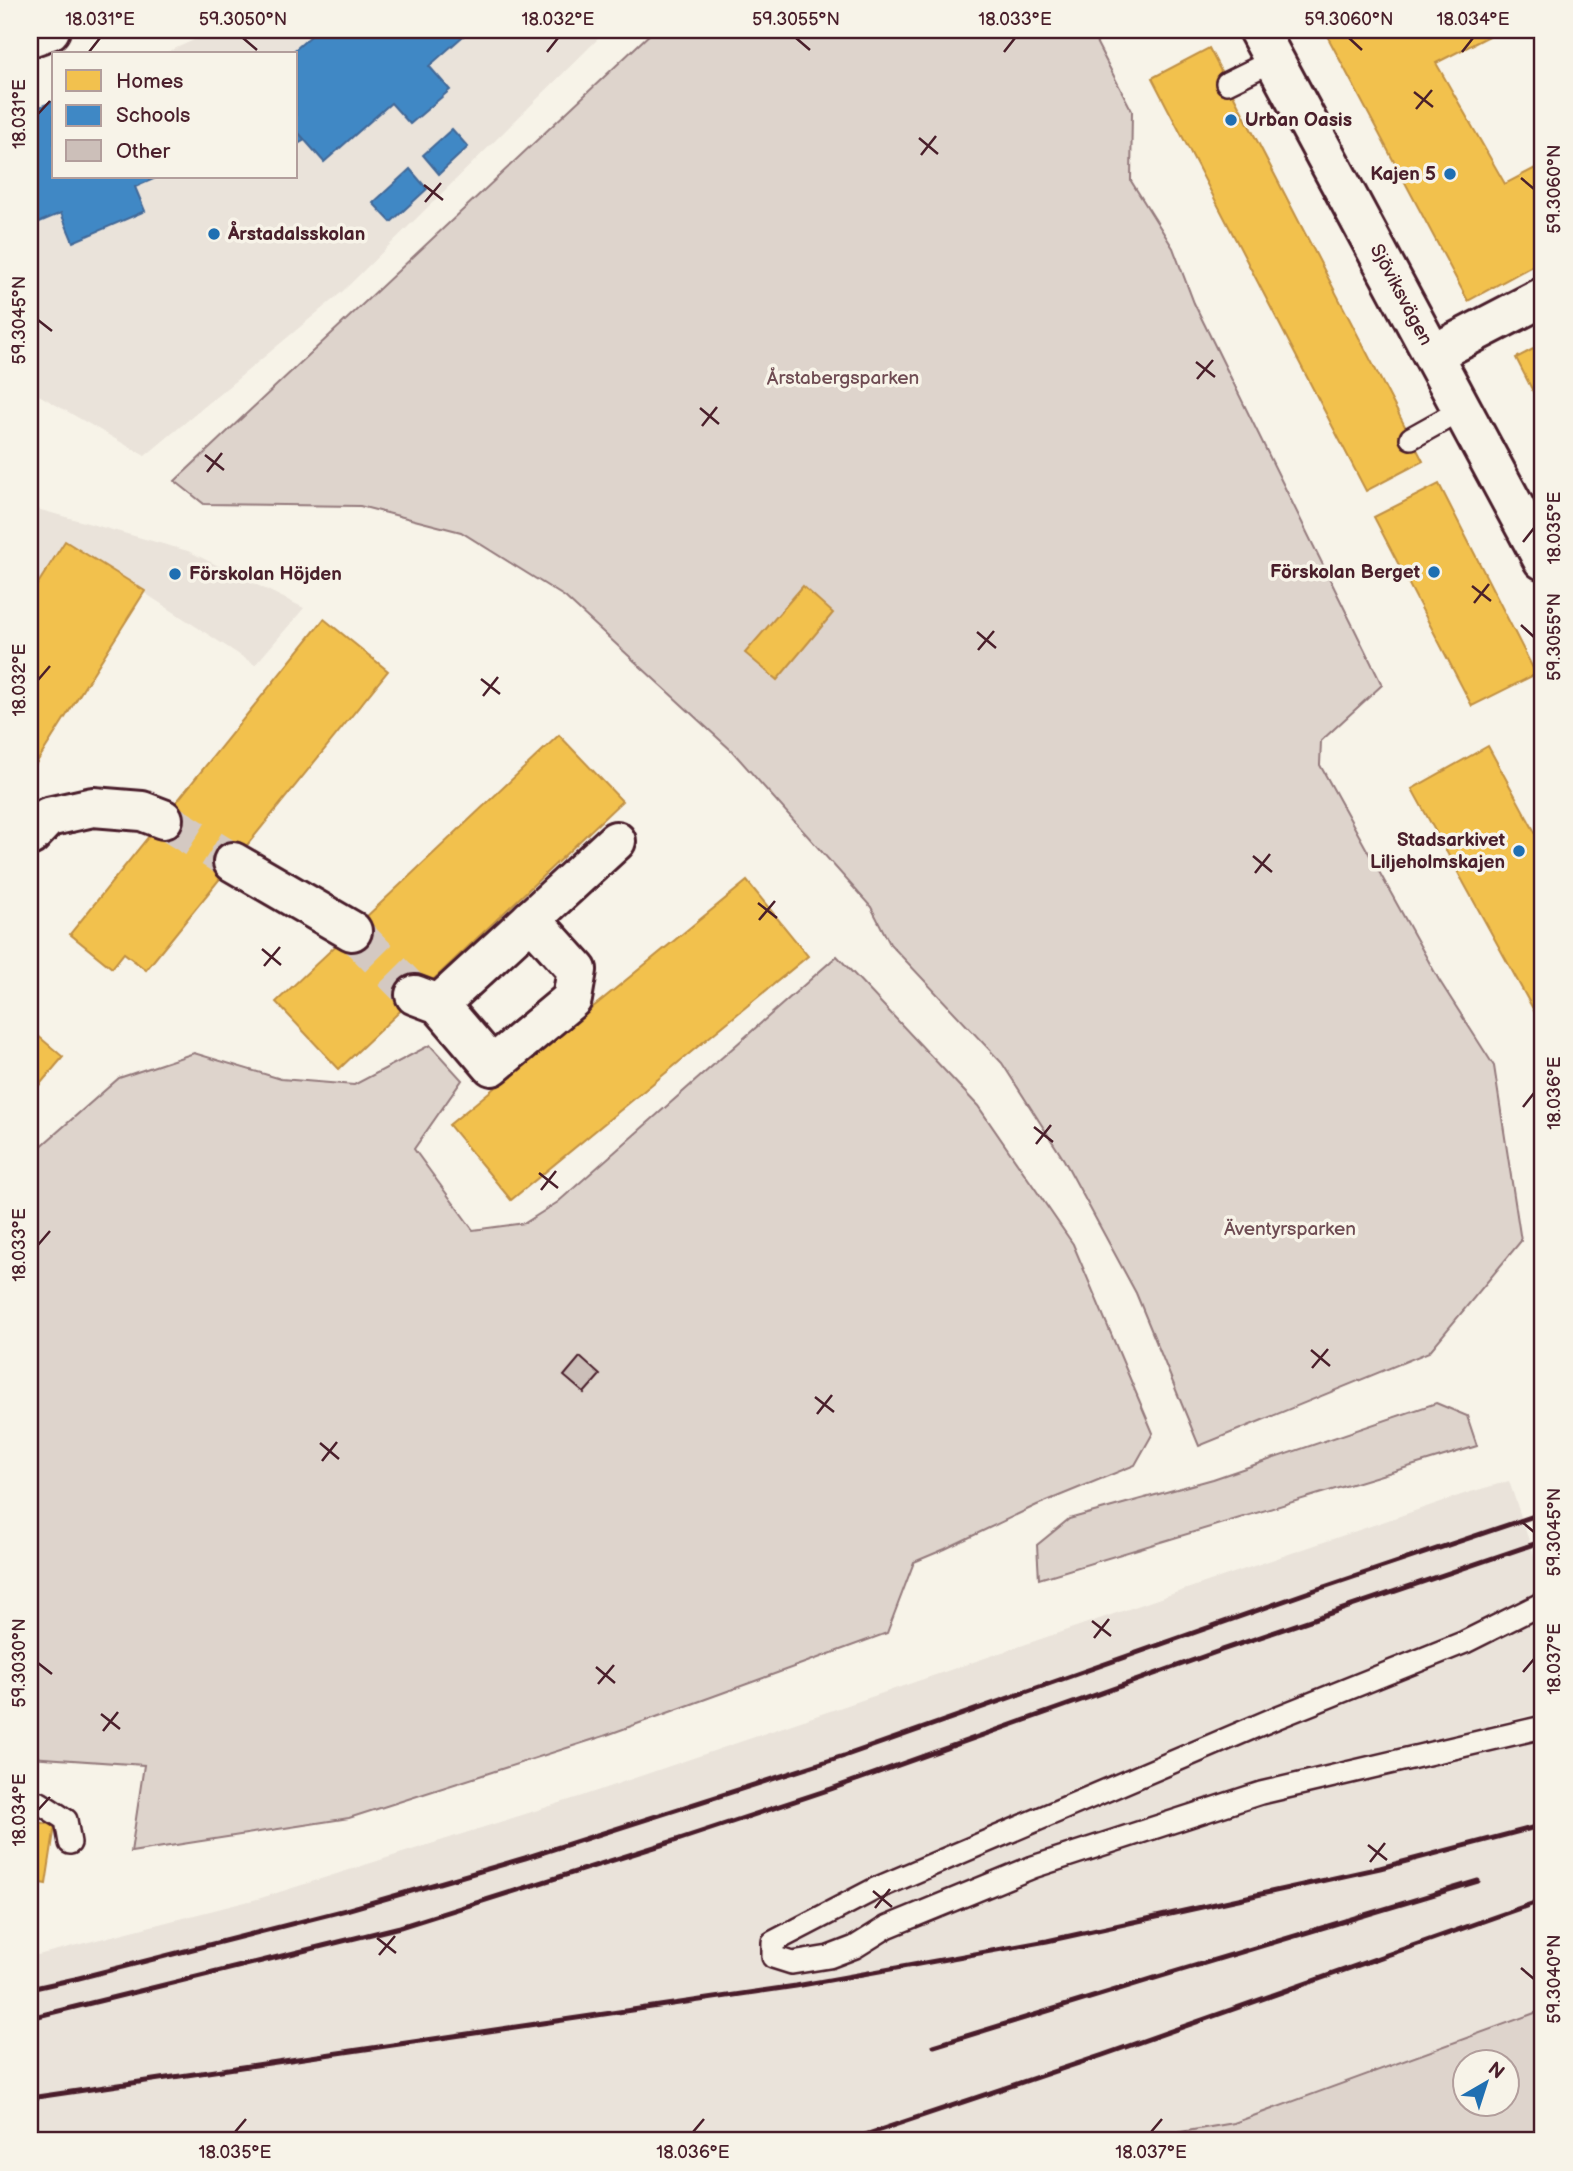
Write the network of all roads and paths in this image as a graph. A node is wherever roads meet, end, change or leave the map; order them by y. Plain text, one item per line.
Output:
1 (50, 30) edge
2 (30, 37) edge
3 (1266, 45) edge
4 (1227, 83) dead end
5 (1543, 297) edge
6 (1433, 354) junction
7 (1463, 410) junction
8 (1411, 438) dead end
9 (1543, 560) edge
10 (163, 819) tunnel mouth
11 (30, 836) edge
12 (616, 841) dead end
13 (233, 862) tunnel mouth
14 (531, 919) junction
15 (352, 930) tunnel mouth
16 (1543, 1603) edge
17 (1543, 1727) edge
18 (30, 1801) edge
19 (70, 1843) dead end

1 - 2 street
3 - 4 lane
3 - 6 street, Sjöviksvägen
5 - 6 street
6 - 7 street, Sjöviksvägen
7 - 8 lane
7 - 9 street, Sjöviksvägen
10 - 11 street
12 - 14 street
13 - 15 street
14 - 14 street
16 - 17 lane
18 - 19 lane

